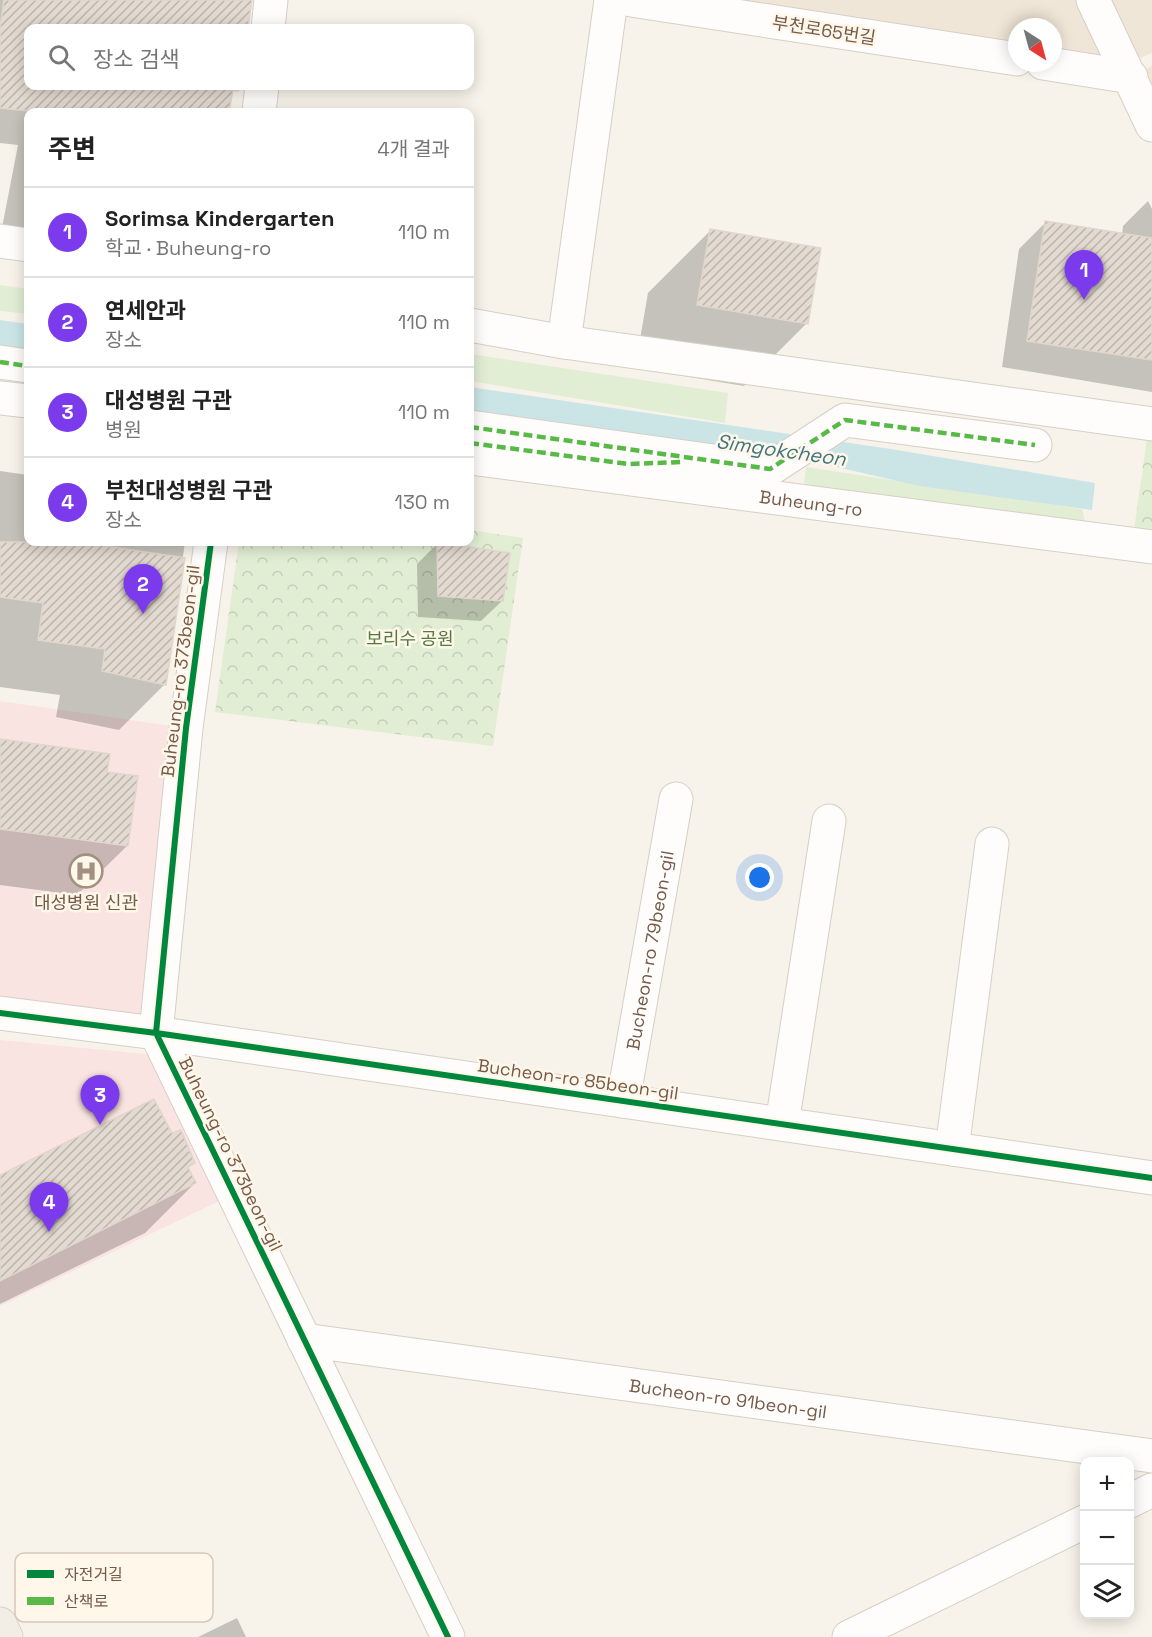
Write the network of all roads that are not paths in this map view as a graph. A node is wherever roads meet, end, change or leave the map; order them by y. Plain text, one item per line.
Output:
1 (271, 0) edge
2 (611, 0) edge
3 (631, 0) edge
4 (1093, 0) edge
5 (268, 24) edge
6 (1008, 58) edge
7 (1062, 65) edge
8 (1142, 71) edge
9 (262, 90) edge
10 (259, 108) edge
11 (1152, 125) edge
12 (0, 240) edge
13 (24, 244) edge
14 (474, 325) edge
15 (564, 342) junction
16 (0, 362) edge
17 (24, 365) edge
18 (0, 398) edge
19 (24, 401) edge
20 (1152, 424) edge
21 (474, 428) edge
22 (474, 444) edge
23 (1035, 445) dead end
24 (474, 459) edge
25 (716, 461) junction
26 (210, 546) edge
27 (1152, 547) edge
28 (676, 799) dead end
29 (829, 821) dead end
30 (992, 844) dead end
31 (0, 1013) edge
32 (156, 1033) junction
33 (623, 1101) junction
34 (782, 1124) junction
35 (952, 1149) junction
36 (1152, 1178) edge
37 (304, 1340) junction
38 (1152, 1456) edge
39 (1152, 1490) edge
40 (1134, 1499) edge
41 (1080, 1524) edge
42 (0, 1624) edge
43 (6, 1637) edge
44 (447, 1637) edge
45 (849, 1637) edge

1 - 5 street
2 - 15 street
3 - 6 street, 부천로65번길
4 - 8 street
7 - 8 street
8 - 11 street
9 - 10 street
12 - 13 street
14 - 15 street
15 - 20 street
16 - 17 street
18 - 19 street
21 - 25 street
22 - 25 street
23 - 25 street
24 - 27 street, Buheung-ro
26 - 32 street, Buheung-ro 373beon-gil
28 - 33 street, Bucheon-ro 79beon-gil
29 - 34 street
30 - 35 street
31 - 32 street, Bucheon-ro 85beon-gil
32 - 33 street, Bucheon-ro 85beon-gil
32 - 37 street, Buheung-ro 373beon-gil
33 - 34 street, Bucheon-ro 85beon-gil
34 - 35 street, Bucheon-ro 85beon-gil
35 - 36 street, Bucheon-ro 85beon-gil
37 - 38 street, Bucheon-ro 91beon-gil
37 - 44 street, Buheung-ro 373beon-gil
39 - 40 street
41 - 45 street
42 - 43 main road

